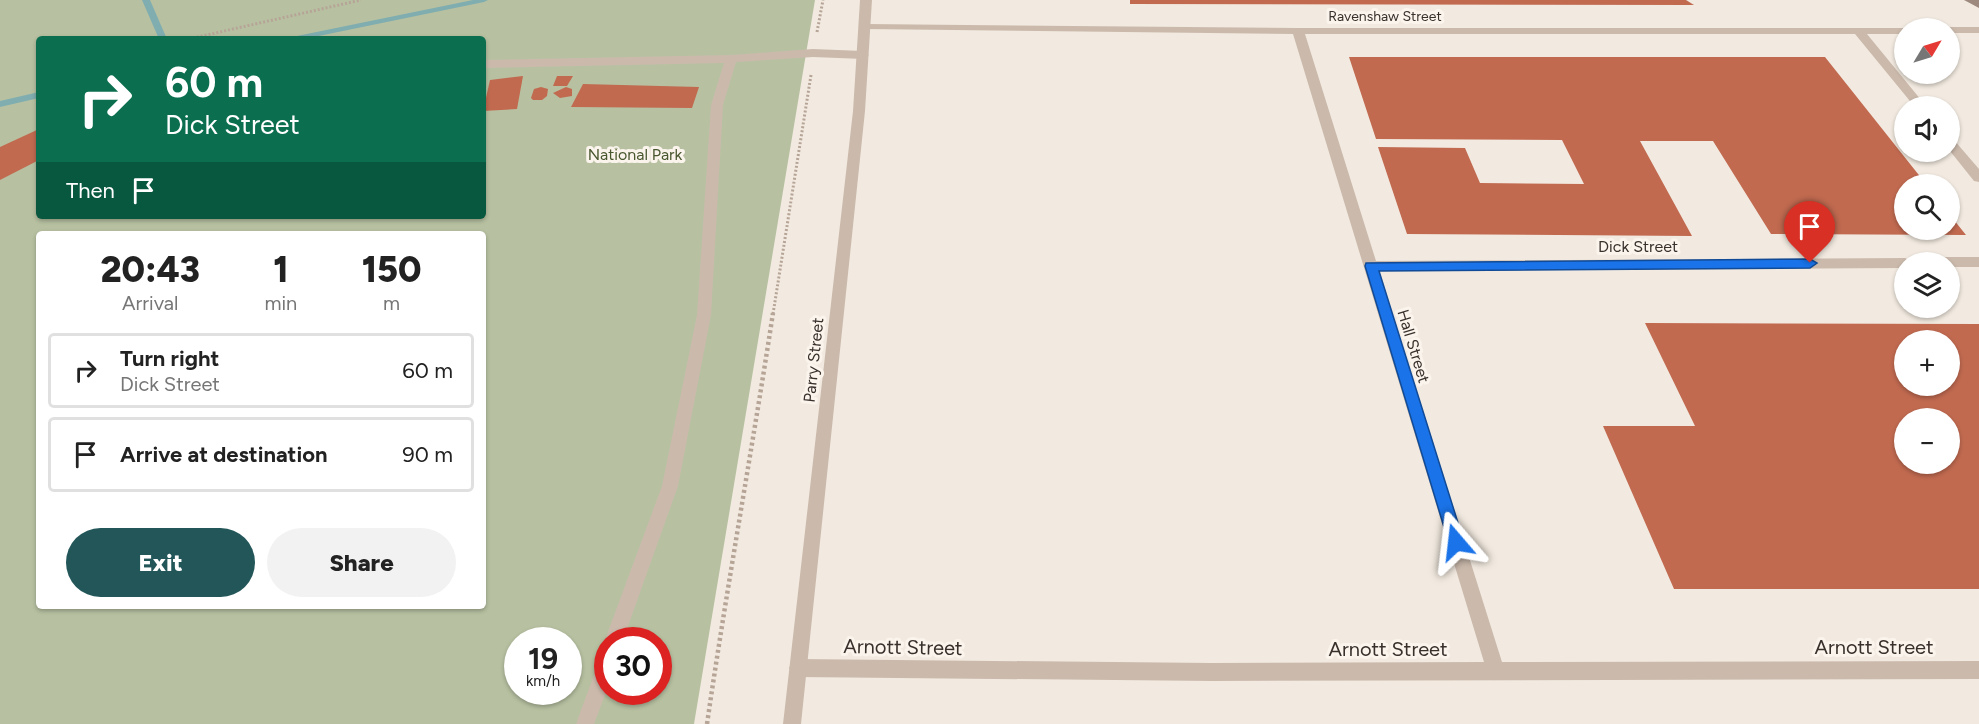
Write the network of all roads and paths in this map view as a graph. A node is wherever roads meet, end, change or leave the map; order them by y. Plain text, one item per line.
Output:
1 (360, 0) edge
2 (823, 0) edge
3 (866, 0) edge
4 (1970, 0) edge
5 (1979, 4) edge
6 (866, 27) junction
7 (1298, 30) junction
8 (1960, 30) edge
9 (1979, 30) edge
10 (1858, 31) junction
11 (1894, 31) edge
12 (202, 36) edge
13 (813, 53) junction
14 (863, 56) junction
15 (731, 59) junction
16 (486, 64) edge
17 (1912, 96) edge
18 (1960, 155) edge
19 (1979, 178) edge
20 (1960, 262) edge
21 (1979, 262) edge
22 (1894, 263) edge
23 (1371, 266) junction
24 (619, 627) edge
25 (798, 668) junction
26 (1979, 669) edge
27 (1496, 671) junction
28 (594, 699) edge
29 (585, 724) edge
30 (707, 724) edge
31 (792, 724) edge

1 - 12 path
2 - 13 path
3 - 6 street, Parry Street
4 - 5 main road
6 - 7 street, Ravenshaw Street
6 - 14 street, Parry Street
7 - 10 street, Ravenshaw Street
7 - 23 street, Hall Street
8 - 9 street
10 - 11 street, Ravenshaw Street
10 - 17 street
13 - 14 street
13 - 15 street
13 - 30 path
14 - 25 street, Parry Street
15 - 16 street
15 - 24 street
18 - 19 street
20 - 21 street
22 - 23 street, Dick Street
23 - 27 street, Hall Street
25 - 27 street, Arnott Street
25 - 31 street, Parry Street
26 - 27 street, Arnott Street
28 - 29 street

